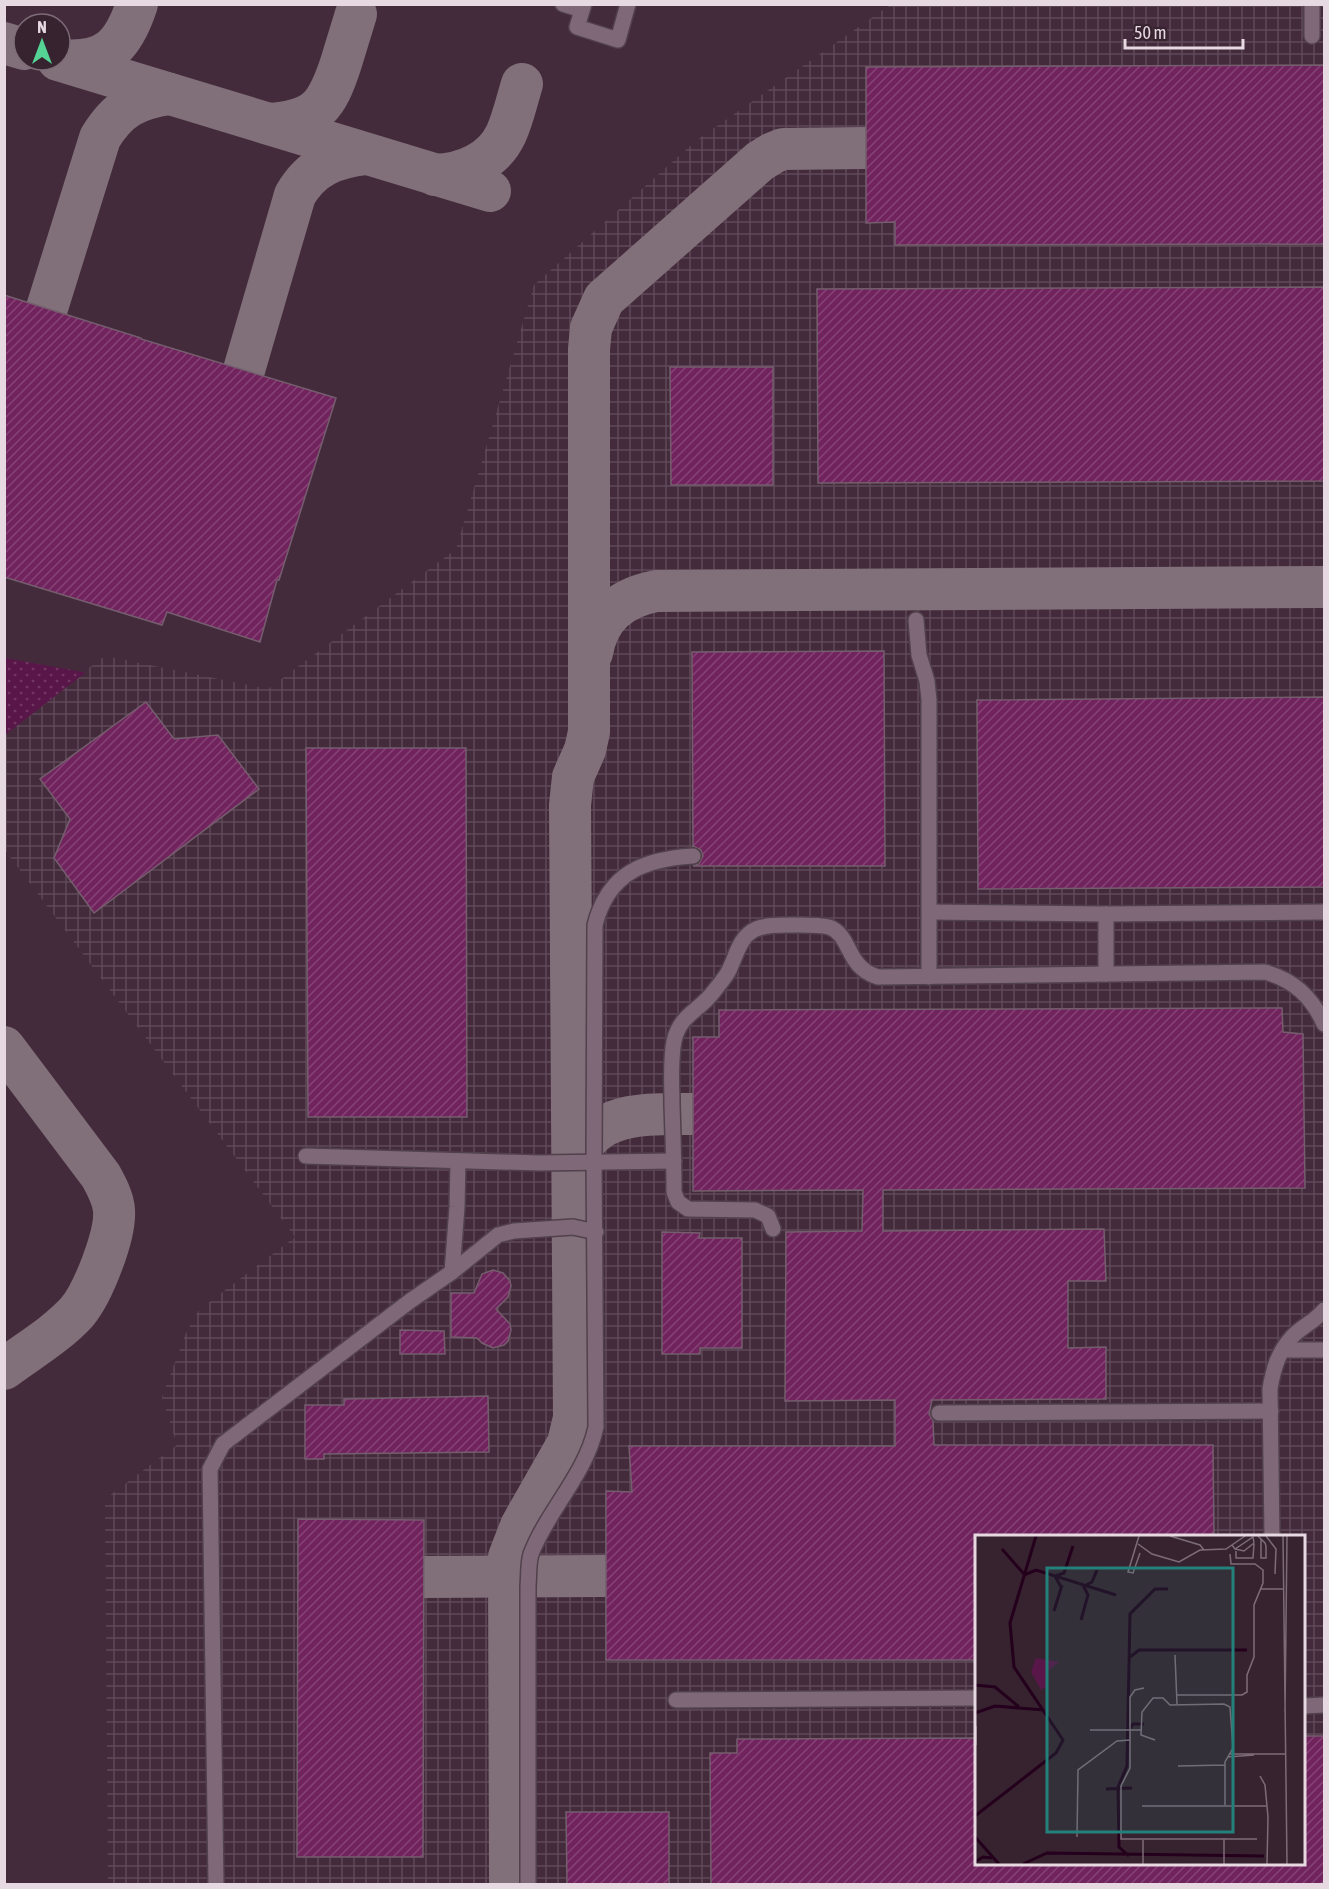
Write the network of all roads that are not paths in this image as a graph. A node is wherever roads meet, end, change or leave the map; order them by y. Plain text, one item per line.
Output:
1 (563, 4) edge
2 (628, 4) edge
3 (1312, 4) edge
4 (583, 7) edge
5 (1312, 36) dead end
6 (916, 620) dead end
7 (693, 856) dead end
8 (930, 912) junction
9 (1324, 912) edge
10 (1106, 914) junction
11 (1106, 974) junction
12 (929, 976) junction
13 (1324, 1024) edge
14 (306, 1156) dead end
15 (458, 1161) junction
16 (674, 1161) junction
17 (594, 1162) junction
18 (772, 1229) dead end
19 (596, 1232) junction
20 (452, 1272) junction
21 (1324, 1310) edge
22 (1305, 1327) junction
23 (1324, 1327) edge
24 (1284, 1350) junction
25 (1324, 1350) edge
26 (1271, 1411) junction
27 (939, 1413) dead end
28 (1272, 1535) edge
29 (975, 1698) edge
30 (676, 1700) dead end
31 (1305, 1706) edge
32 (1324, 1706) edge
33 (216, 1884) edge
34 (528, 1884) edge

1 - 4 lane
2 - 4 lane
3 - 5 lane
6 - 8 lane
7 - 17 lane
8 - 10 lane
8 - 12 lane
9 - 10 lane
10 - 11 lane
11 - 12 lane
11 - 13 lane
12 - 16 lane
14 - 15 lane
15 - 17 lane
15 - 20 lane
16 - 17 lane
16 - 18 lane
17 - 19 lane
19 - 20 lane
19 - 34 lane
20 - 33 lane
21 - 22 lane
22 - 23 lane
22 - 24 lane
24 - 25 lane
24 - 26 lane
26 - 27 lane
26 - 28 lane
29 - 30 lane
31 - 32 lane

